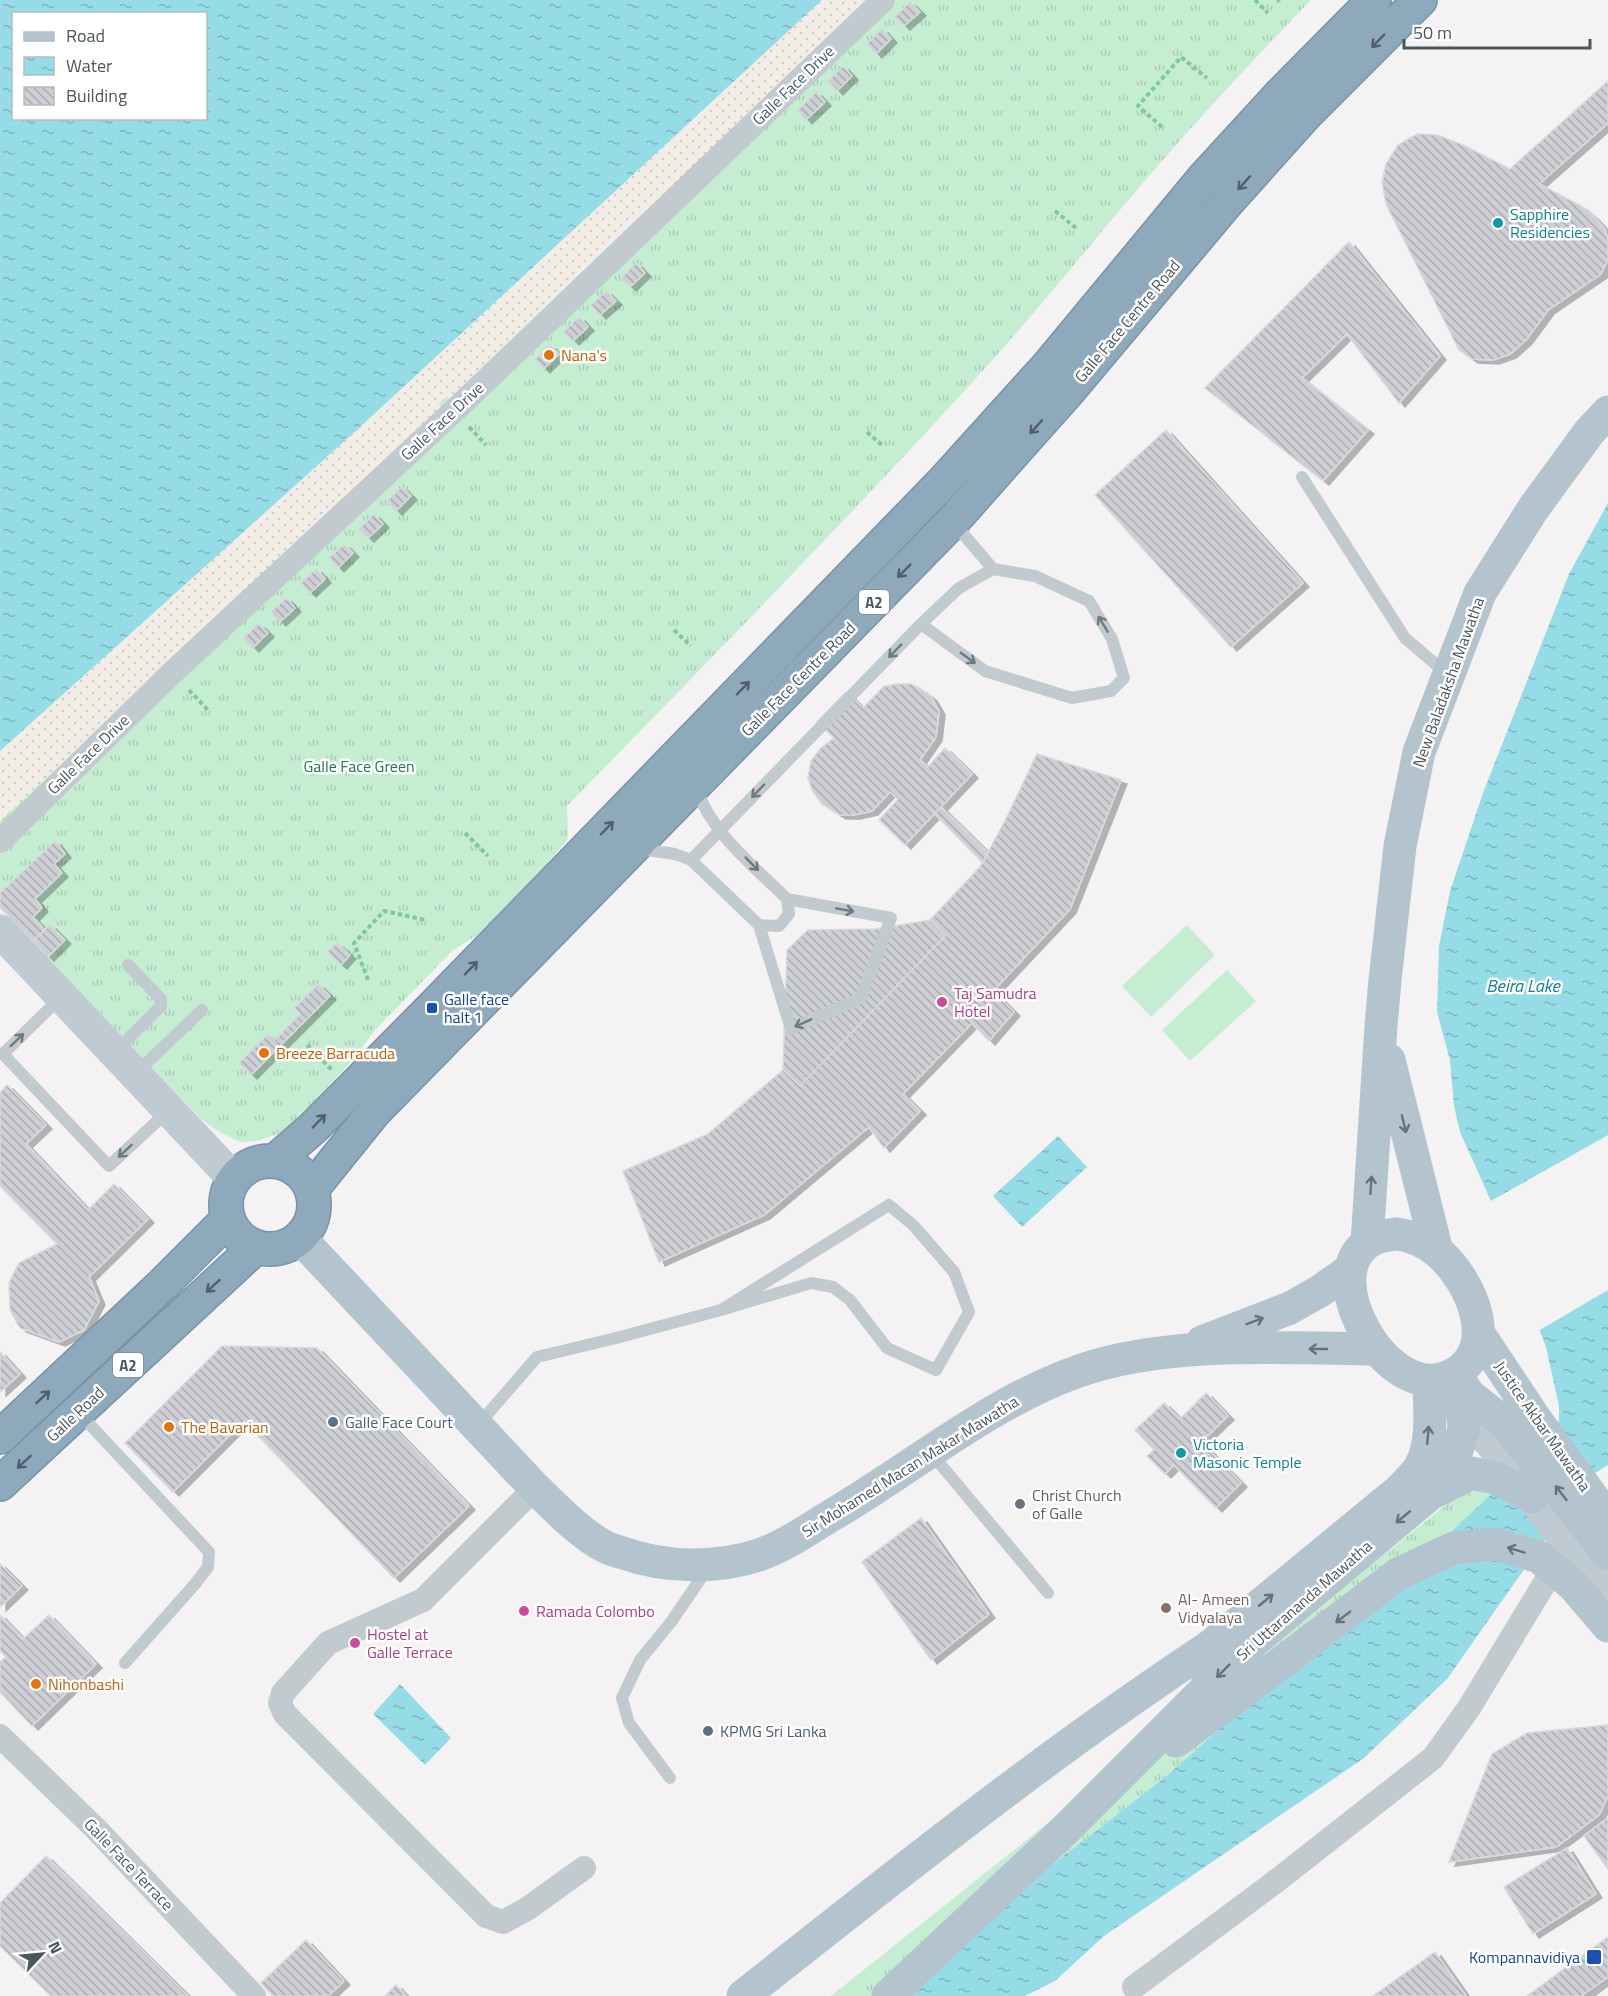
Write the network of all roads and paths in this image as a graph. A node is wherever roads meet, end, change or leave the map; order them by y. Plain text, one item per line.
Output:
1 (883, 0) edge
2 (1256, 0) edge
3 (1374, 0) edge
4 (1420, 0) edge
5 (1268, 13) dead end
6 (1207, 78) dead end
7 (1162, 126) dead end
8 (1055, 211) dead end
9 (1076, 228) dead end
10 (1048, 366) junction
11 (1071, 388) junction
12 (1608, 412) edge
13 (466, 424) dead end
14 (867, 432) dead end
15 (486, 445) dead end
16 (883, 446) dead end
17 (1302, 477) dead end
18 (953, 521) junction
19 (993, 569) junction
20 (921, 624) junction
21 (674, 630) dead end
22 (691, 646) dead end
23 (1448, 674) junction
24 (695, 783) junction
25 (719, 831) junction
26 (465, 833) dead end
27 (0, 841) edge
28 (633, 849) junction
29 (488, 856) dead end
30 (691, 860) junction
31 (787, 899) junction
32 (426, 920) dead end
33 (759, 925) junction
34 (0, 931) edge
35 (128, 965) dead end
36 (368, 980) dead end
37 (62, 997) junction
38 (202, 1010) dead end
39 (1380, 1026) junction
40 (307, 1045) dead end
41 (124, 1064) junction
42 (350, 1089) junction
43 (168, 1111) junction
44 (276, 1161) junction
45 (234, 1179) junction
46 (312, 1189) junction
47 (228, 1219) junction
48 (300, 1238) junction
49 (1367, 1243) junction
50 (256, 1247) junction
51 (1437, 1251) junction
52 (1350, 1270) junction
53 (722, 1310) junction
54 (1479, 1334) junction
55 (1377, 1349) junction
56 (1181, 1350) junction
57 (1451, 1382) junction
58 (78, 1412) junction
59 (477, 1426) junction
60 (1513, 1431) junction
61 (0, 1437) edge
62 (930, 1452) junction
63 (0, 1484) edge
64 (535, 1488) junction
65 (1429, 1494) junction
66 (1532, 1497) junction
67 (1604, 1512) edge
68 (1567, 1544) junction
69 (1608, 1554) edge
70 (710, 1565) junction
71 (1048, 1593) dead end
72 (1608, 1597) edge
73 (1608, 1626) edge
74 (1209, 1647) junction
75 (125, 1663) dead end
76 (0, 1736) edge
77 (1058, 1769) dead end
78 (669, 1778) dead end
79 (1030, 1789) dead end
80 (1093, 1802) junction
81 (584, 1868) dead end
82 (917, 1875) dead end
83 (1138, 1991) edge
84 (254, 1996) edge
85 (743, 1996) edge
86 (759, 1996) edge
87 (888, 1996) edge

1 - 27 street, Galle Face Drive
2 - 5 path
3 - 10 highway, Galle Face Centre Road / A2
4 -> 11 highway, Galle Face Centre Road / A2
6 - 7 path
8 - 9 path
10 - 11 highway
42 -> 10 highway, Galle Face Centre Road / A2
11 -> 18 highway, Galle Face Centre Road / A2
12 - 23 main road, New Baladaksha Mawatha
13 - 15 path
14 - 16 path
17 - 23 lane
18 - 19 lane
18 -> 24 highway, Galle Face Centre Road / A2
19 - 20 lane
20 -> 19 lane
20 -> 25 lane
21 - 22 path
23 - 39 main road, New Baladaksha Mawatha
24 - 25 lane
24 - 28 highway, Galle Face Centre Road / A2
25 - 30 lane
25 -> 31 lane
26 - 29 path
28 - 30 lane
28 - 46 highway, Galle Face Centre Road / A2
30 - 33 lane
31 - 33 lane
31 -> 33 lane
32 - 36 path
34 - 37 street
35 - 41 lane
37 - 41 street
43 -> 37 lane
38 - 41 lane
49 -> 39 main road, New Baladaksha Mawatha
39 -> 51 main road, New Baladaksha Mawatha
40 - 42 path
41 - 43 street
44 -> 42 highway, Galle Face Centre Road / A2
43 - 45 street
44 - 45 highway
44 - 46 highway
45 - 47 highway
46 - 48 highway
47 - 50 highway
61 -> 47 highway, A2
48 - 50 highway
48 - 59 main road, Sir Mohamed Macan Makar Mawatha
49 - 51 main road
49 - 52 main road
50 -> 58 highway, Galle Road / A2
51 - 54 main road
52 - 55 main road
56 -> 52 main road, Sir Mohamed Macan Makar Mawatha
53 - 53 lane
53 - 59 lane
54 - 57 main road
54 - 60 main road, Justice Akbar Mawatha
55 -> 56 main road, Sir Mohamed Macan Makar Mawatha
55 - 57 main road
56 - 62 main road, Sir Mohamed Macan Makar Mawatha
57 - 60 main road, Justice Akbar Mawatha
57 - 65 main road, Sri Uttarananda Mawatha
74 -> 57 main road, Sri Uttarananda Mawatha
58 -> 63 highway, Galle Road / A2
58 - 75 lane
59 - 64 main road, Sir Mohamed Macan Makar Mawatha
60 - 66 street
60 - 67 main road, Justice Akbar Mawatha
69 -> 60 main road, Justice Akbar Mawatha
62 - 70 main road, Sir Mohamed Macan Makar Mawatha
62 - 71 lane
64 - 70 main road, Sir Mohamed Macan Makar Mawatha
64 - 81 street
65 - 66 main road
65 -> 80 main road, Sri Uttarananda Mawatha
66 - 68 street
68 - 72 street
68 - 83 street
70 - 78 lane
73 -> 80 main road, bridge
74 - 80 main road, Sri Uttarananda Mawatha
74 - 85 main road
76 - 84 street, Galle Face Terrace
77 - 79 lane
80 - 87 main road, Sri Uttarananda Mawatha
82 - 86 lane

